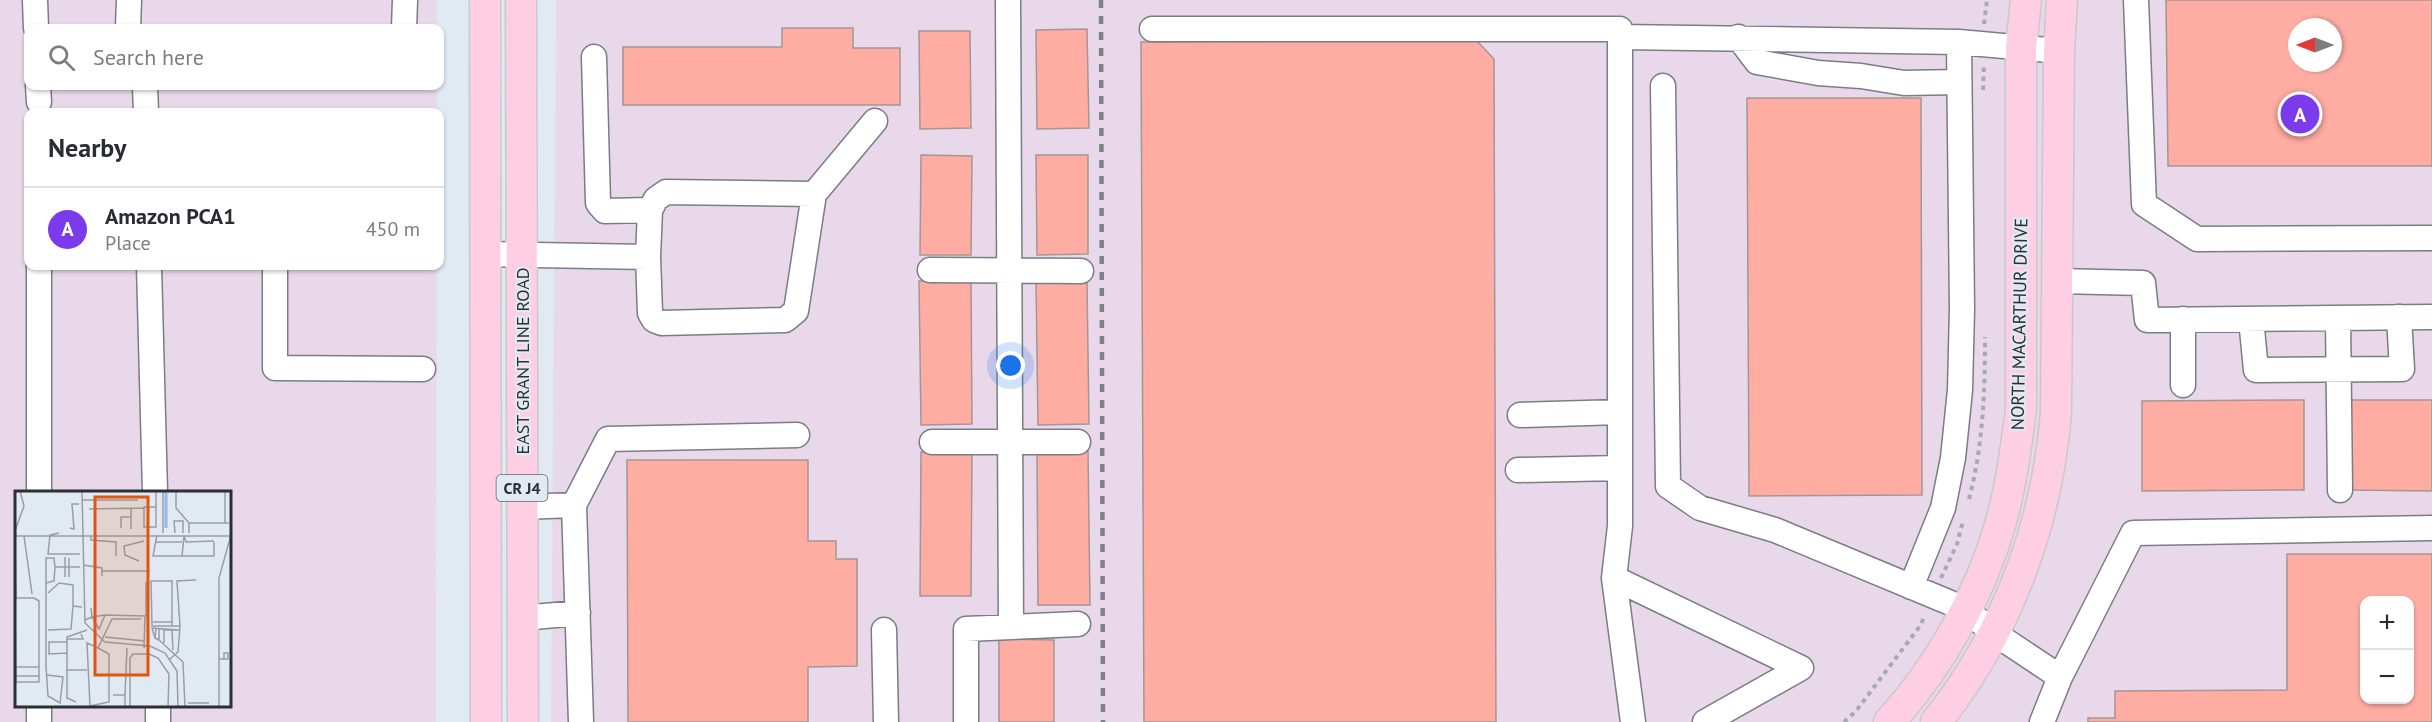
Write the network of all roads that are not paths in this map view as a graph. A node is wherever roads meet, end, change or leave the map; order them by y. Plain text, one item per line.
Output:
1 (35, 0) edge
2 (129, 0) edge
3 (405, 0) edge
4 (485, 0) edge
5 (521, 0) edge
6 (1008, 0) edge
7 (2026, 0) edge
8 (2062, 0) edge
9 (2136, 0) edge
10 (36, 24) edge
11 (128, 24) edge
12 (404, 24) edge
13 (1152, 29) dead end
14 (1620, 38) junction
15 (1738, 38) junction
16 (1959, 42) junction
17 (2021, 48) junction
18 (2059, 51) junction
19 (594, 57) dead end
20 (1959, 82) junction
21 (1663, 86) dead end
22 (145, 90) edge
23 (146, 108) edge
24 (875, 121) dead end
25 (814, 194) junction
26 (650, 210) junction
27 (2432, 238) edge
28 (486, 254) junction
29 (521, 254) junction
30 (648, 256) junction
31 (39, 270) edge
32 (149, 270) edge
33 (275, 270) edge
34 (930, 270) dead end
35 (1009, 271) junction
36 (1081, 271) dead end
37 (2057, 282) junction
38 (2399, 317) junction
39 (2432, 317) edge
40 (2338, 318) junction
41 (2252, 319) junction
42 (2183, 320) junction
43 (423, 369) dead end
44 (2338, 369) junction
45 (2183, 385) dead end
46 (1620, 412) junction
47 (1520, 415) dead end
48 (797, 435) dead end
49 (1010, 441) junction
50 (932, 442) dead end
51 (1078, 442) dead end
52 (1620, 468) junction
53 (1518, 470) dead end
54 (2340, 490) dead end
55 (39, 491) edge
56 (155, 491) edge
57 (574, 505) junction
58 (522, 507) junction
59 (2432, 528) edge
60 (1614, 578) junction
61 (1911, 587) junction
62 (1965, 609) junction
63 (578, 613) junction
64 (522, 618) junction
65 (1078, 624) dead end
66 (1011, 627) junction
67 (884, 630) dead end
68 (1994, 633) junction
69 (2060, 677) junction
70 (486, 722) edge
71 (523, 722) edge
72 (582, 722) edge
73 (886, 722) edge
74 (966, 722) edge
75 (1633, 722) edge
76 (1705, 722) edge
77 (1888, 722) edge
78 (1936, 722) edge
79 (2042, 722) edge

1 - 10 lane
2 - 11 lane
3 - 12 lane
4 - 28 main road, EAST GRANT LINE ROAD / CR J4
5 - 29 main road, EAST GRANT LINE ROAD / CR J4
6 - 35 lane
7 - 17 main road, NORTH MACARTHUR DRIVE
8 - 18 main road, NORTH MACARTHUR DRIVE
9 - 27 lane
13 - 14 lane
14 - 15 lane
14 - 46 lane
15 - 16 lane
15 - 20 lane
16 - 17 lane
16 - 20 lane
17 - 18 lane
17 - 62 main road, NORTH MACARTHUR DRIVE
18 - 37 main road, NORTH MACARTHUR DRIVE
19 - 26 lane
20 - 61 lane
21 - 61 lane
22 - 23 lane
24 - 25 lane
25 - 26 lane
25 - 30 lane
26 - 30 lane
28 - 29 lane
28 - 70 main road, EAST GRANT LINE ROAD / CR J4
29 - 30 lane
29 - 58 main road, EAST GRANT LINE ROAD / CR J4
31 - 55 lane
32 - 56 lane
33 - 43 lane
34 - 35 lane
35 - 36 lane
35 - 49 lane
37 - 42 lane
37 - 68 main road, NORTH MACARTHUR DRIVE
38 - 39 lane
38 - 40 lane
38 - 44 lane
40 - 41 lane
40 - 44 lane
41 - 42 lane
41 - 44 lane
42 - 45 lane
44 - 54 lane
46 - 47 lane
46 - 52 lane
48 - 57 lane
49 - 50 lane
49 - 51 lane
49 - 66 lane
52 - 53 lane
52 - 60 lane
57 - 58 lane
57 - 63 lane
58 - 64 main road, EAST GRANT LINE ROAD / CR J4
59 - 69 lane
60 - 75 lane
60 - 76 lane
61 - 62 lane
62 - 68 lane
62 - 77 main road, NORTH MACARTHUR DRIVE
63 - 64 lane
63 - 72 lane
64 - 71 main road, EAST GRANT LINE ROAD / CR J4
65 - 66 lane
66 - 74 lane
67 - 73 lane
68 - 69 lane
68 - 78 main road, NORTH MACARTHUR DRIVE
69 - 79 lane

